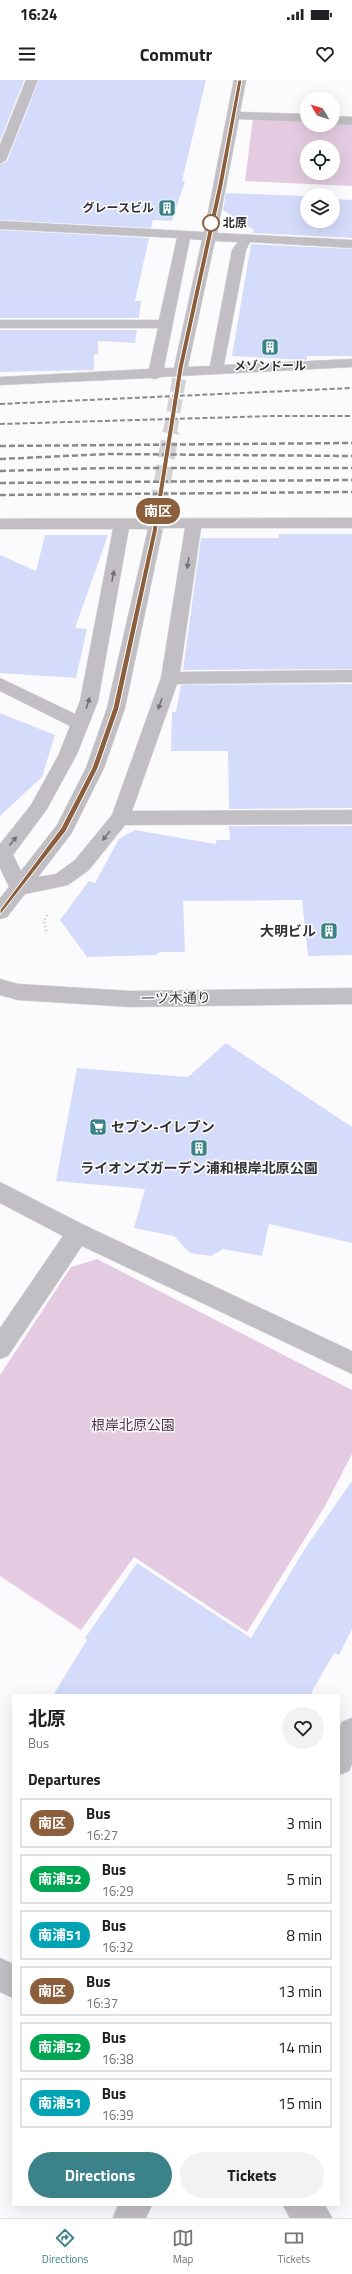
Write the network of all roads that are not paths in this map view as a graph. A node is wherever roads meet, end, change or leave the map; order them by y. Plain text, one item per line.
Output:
1 (32, 80) edge
2 (240, 80) edge
3 (234, 115) junction
4 (300, 118) edge
5 (340, 120) edge
6 (352, 121) edge
7 (0, 160) edge
8 (0, 224) edge
9 (184, 235) junction
10 (209, 236) junction
11 (246, 238) junction
12 (352, 244) edge
13 (0, 324) edge
14 (167, 324) junction
15 (352, 363) edge
16 (216, 370) junction
17 (176, 371) junction
18 (155, 375) junction
19 (0, 381) edge
20 (352, 523) edge
21 (0, 524) edge
22 (128, 524) junction
23 (186, 524) junction
24 (154, 532) tunnel mouth
25 (352, 676) edge
26 (170, 678) junction
27 (0, 684) edge
28 (80, 724) junction
29 (352, 817) edge
30 (120, 818) junction
31 (19, 888) junction
32 (0, 912) edge
33 (0, 987) edge
34 (352, 996) edge
35 (0, 1192) edge
36 (78, 1233) junction
37 (0, 1348) edge
38 (352, 1363) edge
39 (352, 1732) edge
40 (340, 1759) edge
41 (0, 1973) edge
42 (12, 1982) edge
43 (136, 2206) edge
44 (300, 2206) edge
45 (130, 2218) edge
46 (316, 2218) edge

1 - 7 street
2 - 3 street
3 - 4 street
3 - 10 street
5 - 6 street
8 - 9 street
9 - 10 street
9 - 14 street
10 - 11 street
10 - 17 street
11 - 12 street
11 - 16 street
13 - 14 street
14 - 18 street
15 - 16 street
16 - 17 street
17 - 18 street
18 - 19 street
20 - 23 street
21 - 22 street
22 - 23 street
28 -> 22 street
23 -> 26 street
24 - 31 street
25 - 26 street
26 -> 30 street
27 - 28 street
31 -> 28 street
29 - 30 street
30 -> 31 street
31 - 32 street
33 - 34 street, 一ツ木通り
35 - 36 street
36 - 37 street
36 - 38 street
39 - 40 street
41 - 42 street
43 - 45 street
44 - 46 street

